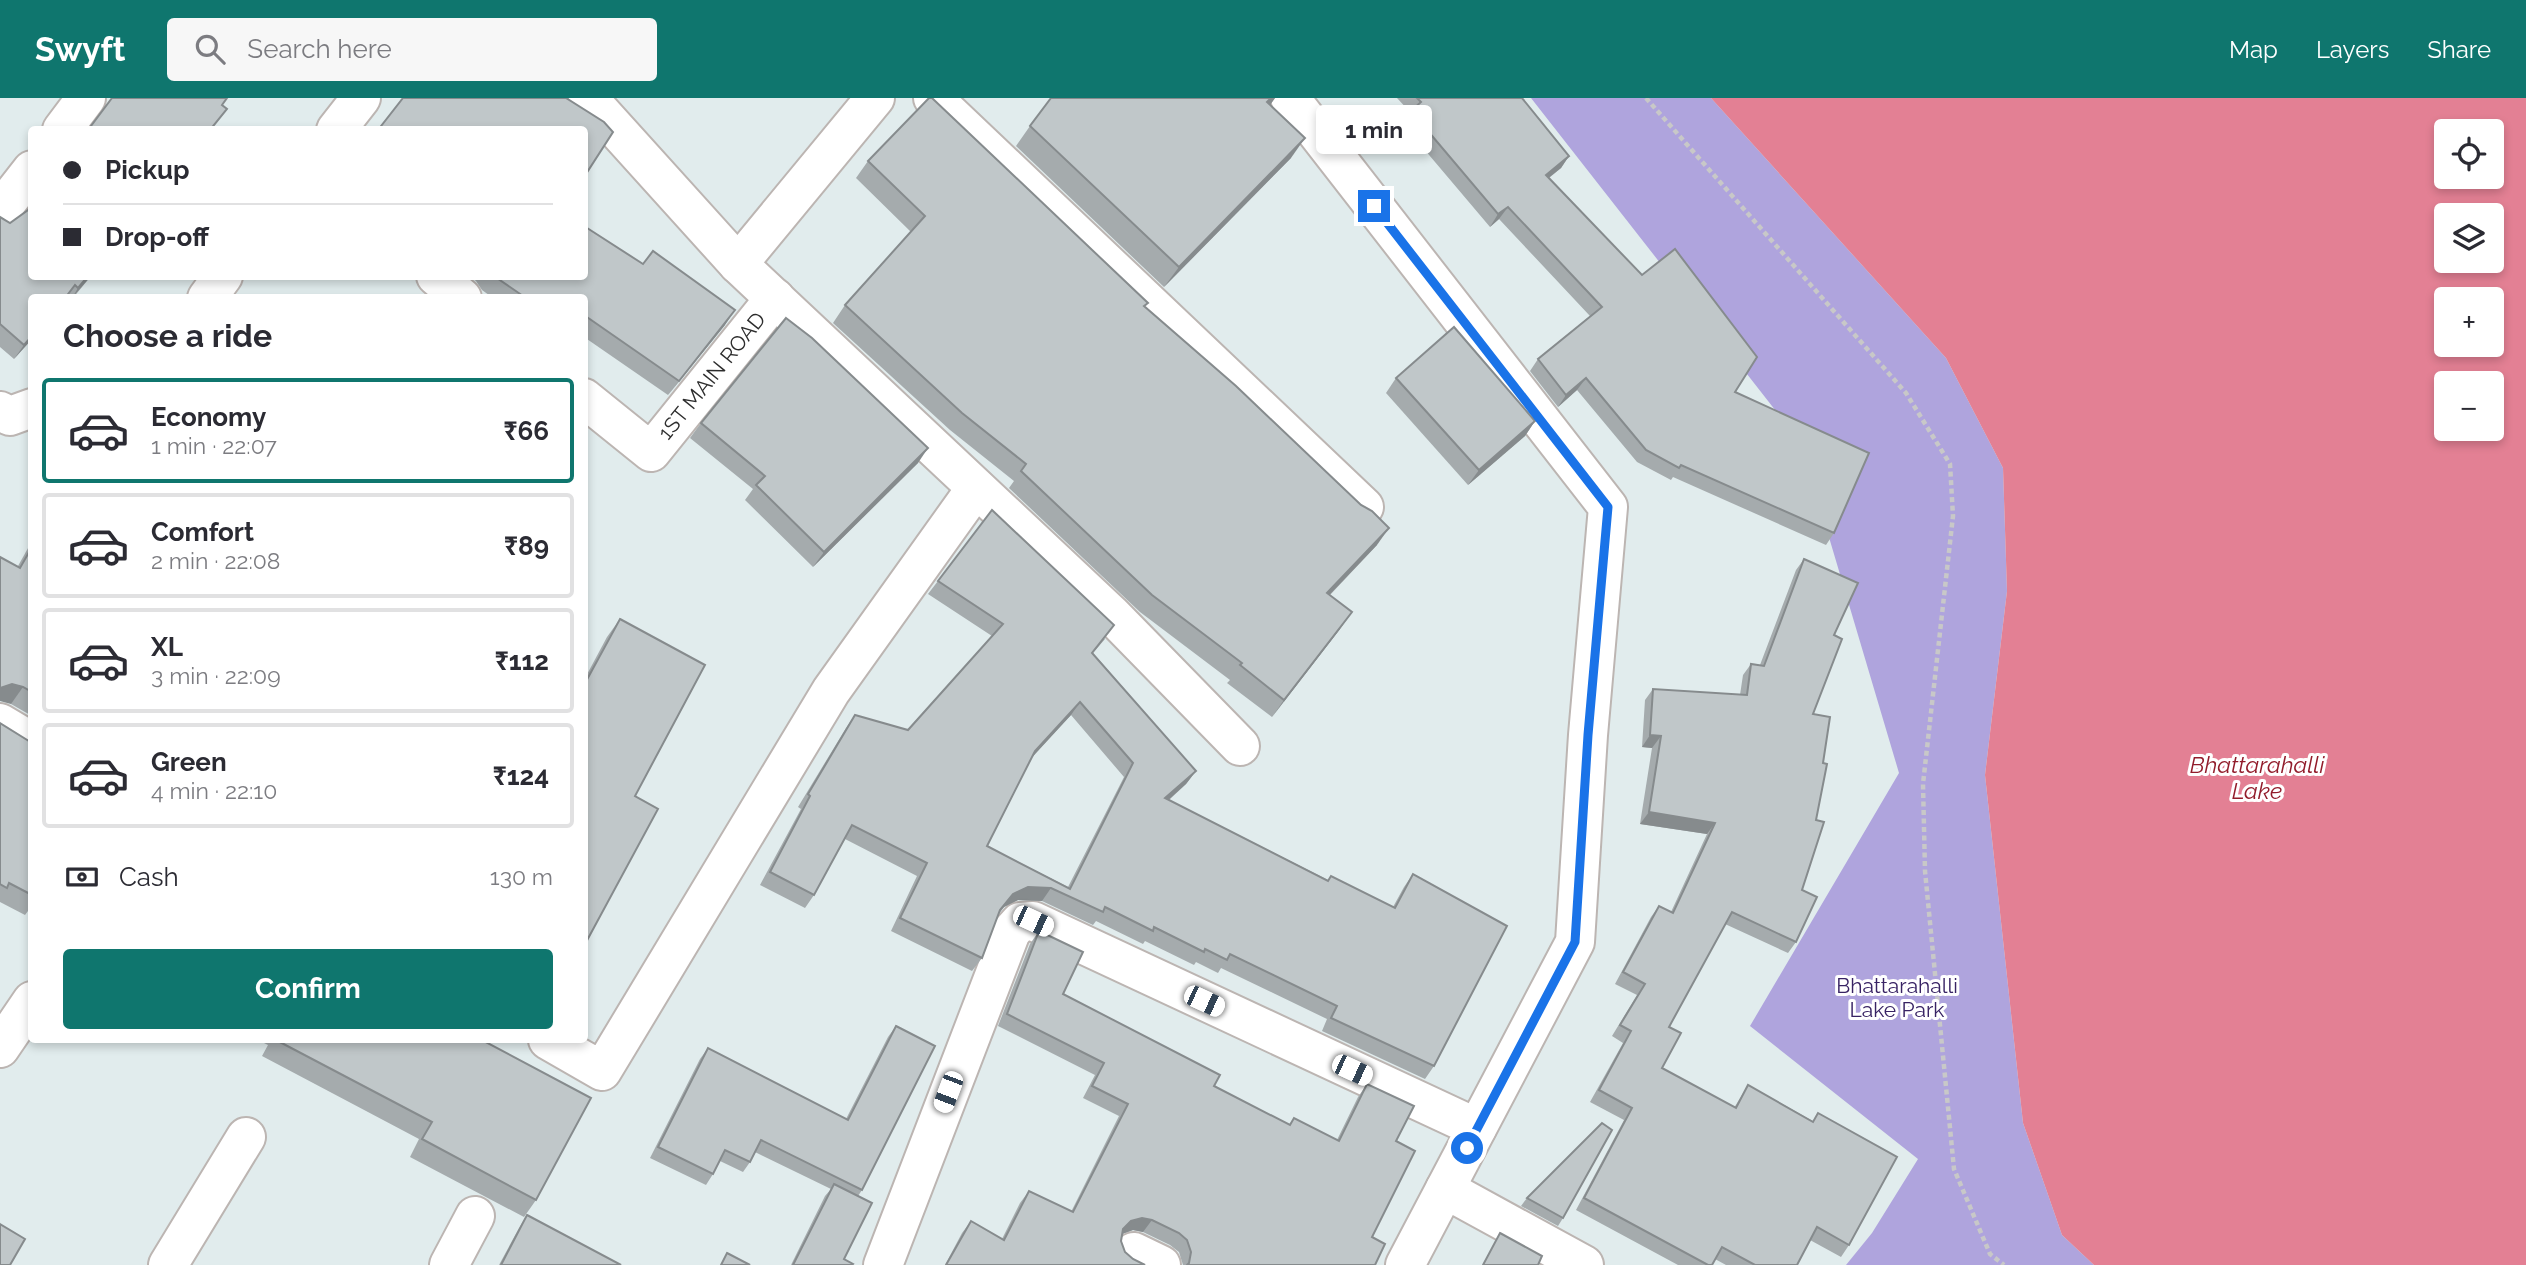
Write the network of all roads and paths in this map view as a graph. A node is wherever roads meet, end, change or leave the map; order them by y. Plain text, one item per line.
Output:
1 (86, 98) edge
2 (361, 98) edge
3 (589, 98) edge
4 (875, 98) edge
5 (933, 98) edge
6 (1290, 98) edge
7 (1646, 98) edge
8 (65, 126) edge
9 (339, 126) edge
10 (28, 175) edge
11 (0, 211) edge
12 (738, 264) junction
13 (441, 280) edge
14 (457, 294) edge
15 (775, 298) junction
16 (588, 401) edge
17 (28, 409) edge
18 (0, 411) edge
19 (976, 488) junction
20 (1364, 507) edge
21 (0, 723) edge
22 (28, 740) edge
23 (1240, 746) dead end
24 (28, 1007) edge
25 (553, 1043) edge
26 (0, 1048) edge
27 (1477, 1128) junction
28 (246, 1137) dead end
29 (1445, 1189) junction
30 (475, 1216) dead end
31 (168, 1265) edge
32 (449, 1265) edge
33 (883, 1265) edge
34 (1405, 1265) edge
35 (1584, 1265) edge
36 (2004, 1265) edge

1 - 8 street
2 - 9 street
3 - 12 street
4 - 12 street
5 - 20 street
6 - 27 street
7 - 36 path
10 - 11 street
12 - 15 street
13 - 14 street
15 - 16 street, 1ST MAIN ROAD
15 - 19 street
17 - 18 street
19 - 23 street
19 - 25 street
21 - 22 street
24 - 26 street
27 - 29 street
27 - 33 street
28 - 31 street
29 - 34 street
29 - 35 street
30 - 32 street

